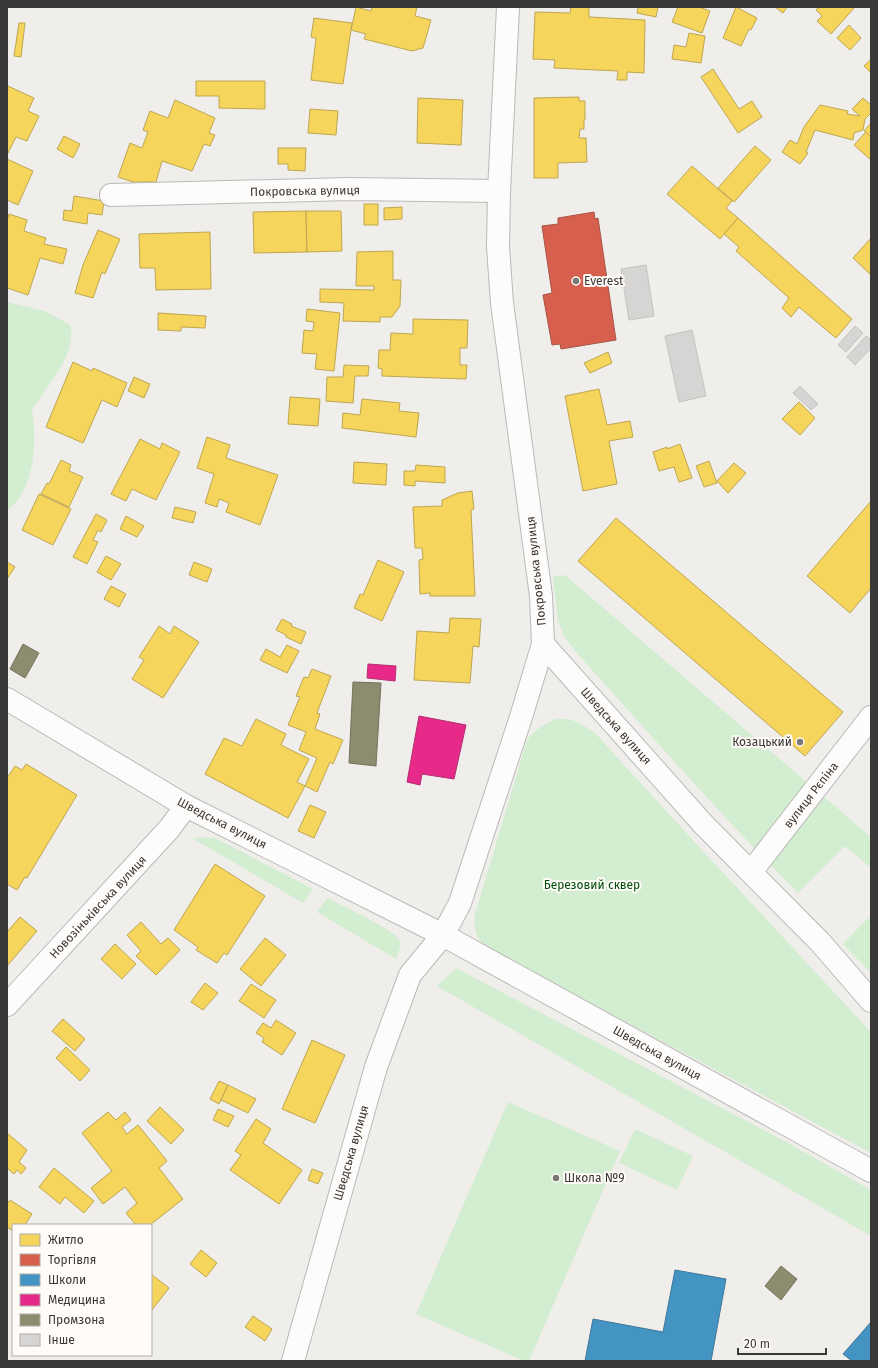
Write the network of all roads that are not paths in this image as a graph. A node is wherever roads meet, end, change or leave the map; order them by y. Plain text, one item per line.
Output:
1 (508, 7) edge
2 (499, 192) junction
3 (111, 195) dead end
4 (543, 644) junction
5 (7, 698) edge
6 (871, 717) edge
7 (186, 806) junction
8 (751, 872) junction
9 (443, 935) junction
10 (871, 1001) edge
11 (7, 1005) edge
12 (871, 1171) edge
13 (293, 1361) edge

1 - 2 street, Покровська вулиця
2 - 3 street, Покровська вулиця
2 - 4 street, Покровська вулиця
4 - 8 street, Шведська вулиця
4 - 9 street, Покровська вулиця
5 - 7 street, Шведська вулиця
6 - 8 street, вулиця Рєпіна
7 - 9 street, Шведська вулиця
7 - 11 street, Новозіньківська вулиця
8 - 10 street, Шведська вулиця
9 - 12 street, Шведська вулиця
9 - 13 street, Шведська вулиця

